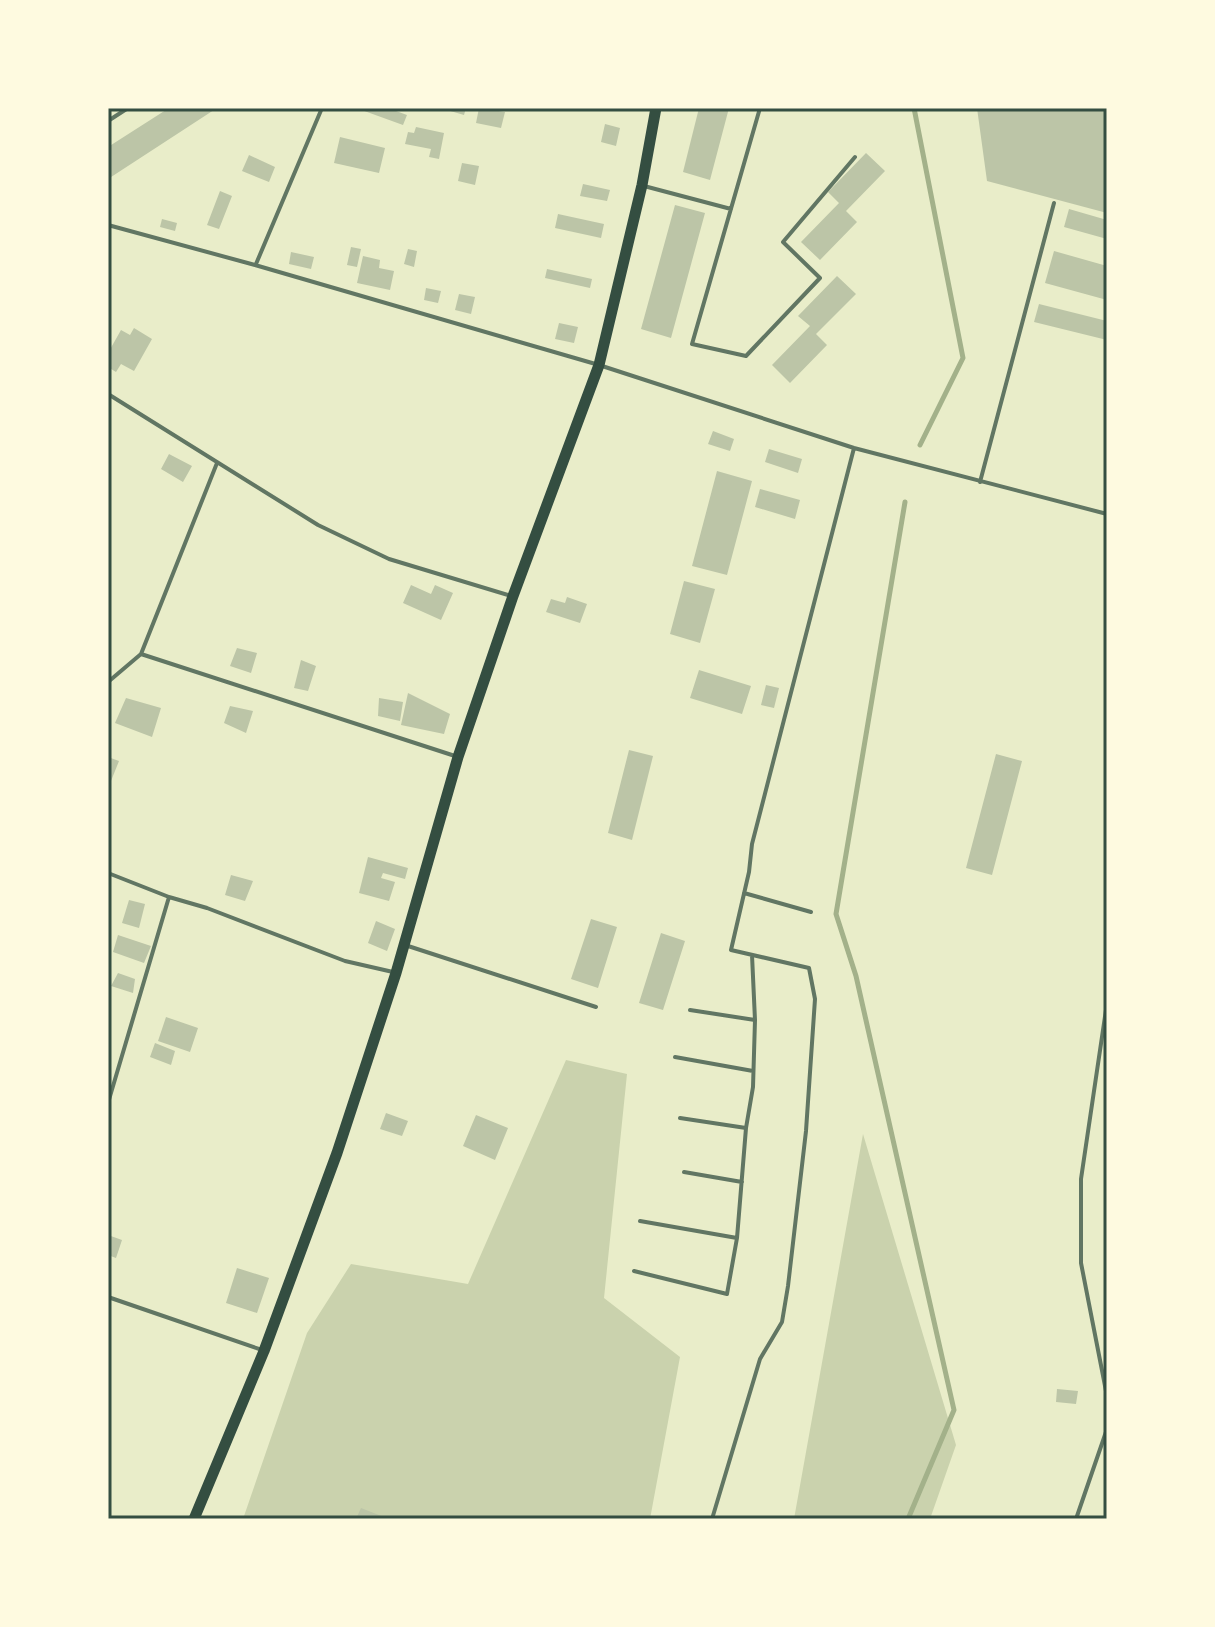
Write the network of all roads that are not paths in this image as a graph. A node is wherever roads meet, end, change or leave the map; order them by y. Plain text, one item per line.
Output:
1 (128, 108) edge
2 (322, 108) edge
3 (656, 108) edge
4 (760, 108) edge
5 (108, 121) edge
6 (855, 157) dead end
7 (642, 185) junction
8 (1054, 203) dead end
9 (731, 209) junction
10 (108, 225) edge
11 (255, 265) junction
12 (599, 365) junction
13 (108, 394) edge
14 (854, 448) junction
15 (217, 463) junction
16 (980, 482) junction
17 (1107, 514) edge
18 (513, 596) junction
19 (141, 654) junction
20 (108, 682) edge
21 (458, 757) junction
22 (108, 873) edge
23 (744, 893) junction
24 (169, 897) junction
25 (811, 912) dead end
26 (404, 945) junction
27 (752, 955) junction
28 (396, 973) junction
29 (1107, 1003) edge
30 (596, 1007) dead end
31 (690, 1010) dead end
32 (755, 1020) junction
33 (675, 1057) dead end
34 (753, 1071) junction
35 (108, 1103) edge
36 (680, 1118) dead end
37 (746, 1128) junction
38 (684, 1172) dead end
39 (742, 1182) junction
40 (640, 1221) dead end
41 (737, 1238) junction
42 (634, 1271) dead end
43 (108, 1297) edge
44 (264, 1351) junction
45 (1107, 1396) edge
46 (1107, 1429) edge
47 (194, 1519) edge
48 (712, 1519) edge
49 (1076, 1519) edge

1 - 5 lane
2 - 11 lane
3 - 7 main road
4 - 9 lane
6 - 9 lane
7 - 9 lane
7 - 12 main road
8 - 16 lane
10 - 11 lane
11 - 12 lane
12 - 14 lane
12 - 18 main road
13 - 15 lane
14 - 16 lane
14 - 23 lane
15 - 18 lane
15 - 19 lane
16 - 17 lane
18 - 21 main road
19 - 20 lane
19 - 21 lane
21 - 26 main road
22 - 24 lane
23 - 25 lane
23 - 27 lane
24 - 28 lane
24 - 35 lane
26 - 28 main road
26 - 30 lane
27 - 32 lane
27 - 48 lane
28 - 44 main road
29 - 45 lane
31 - 32 lane
32 - 34 lane
33 - 34 lane
34 - 37 lane
36 - 37 lane
37 - 39 lane
38 - 39 lane
39 - 41 lane
40 - 41 lane
41 - 42 lane
43 - 44 lane
44 - 47 main road
46 - 49 lane

